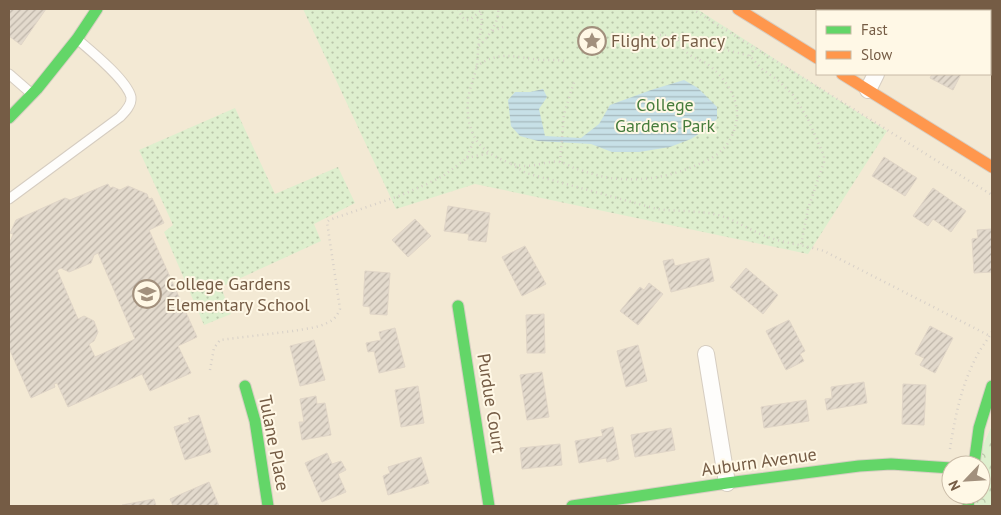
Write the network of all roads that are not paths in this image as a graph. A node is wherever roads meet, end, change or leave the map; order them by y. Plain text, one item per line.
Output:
1 (97, 9) edge
2 (738, 9) edge
3 (77, 39) junction
4 (816, 57) edge
5 (9, 74) edge
6 (844, 75) edge
7 (876, 75) edge
8 (868, 90) junction
9 (32, 94) junction
10 (9, 118) edge
11 (992, 168) edge
12 (9, 199) edge
13 (458, 306) dead end
14 (706, 354) dead end
15 (245, 386) dead end
16 (992, 386) edge
17 (975, 455) edge
18 (941, 467) edge
19 (728, 483) junction
20 (268, 506) edge
21 (489, 506) edge
22 (572, 506) edge

1 - 3 street
2 - 4 street
3 - 9 street
3 - 12 lane
5 - 9 lane
6 - 8 street
7 - 8 street
8 - 11 street
9 - 10 street
13 - 21 street, Purdue Court
14 - 19 street
15 - 20 street, Tulane Place
16 - 17 street
18 - 19 street, Auburn Avenue
19 - 22 street, Auburn Avenue

